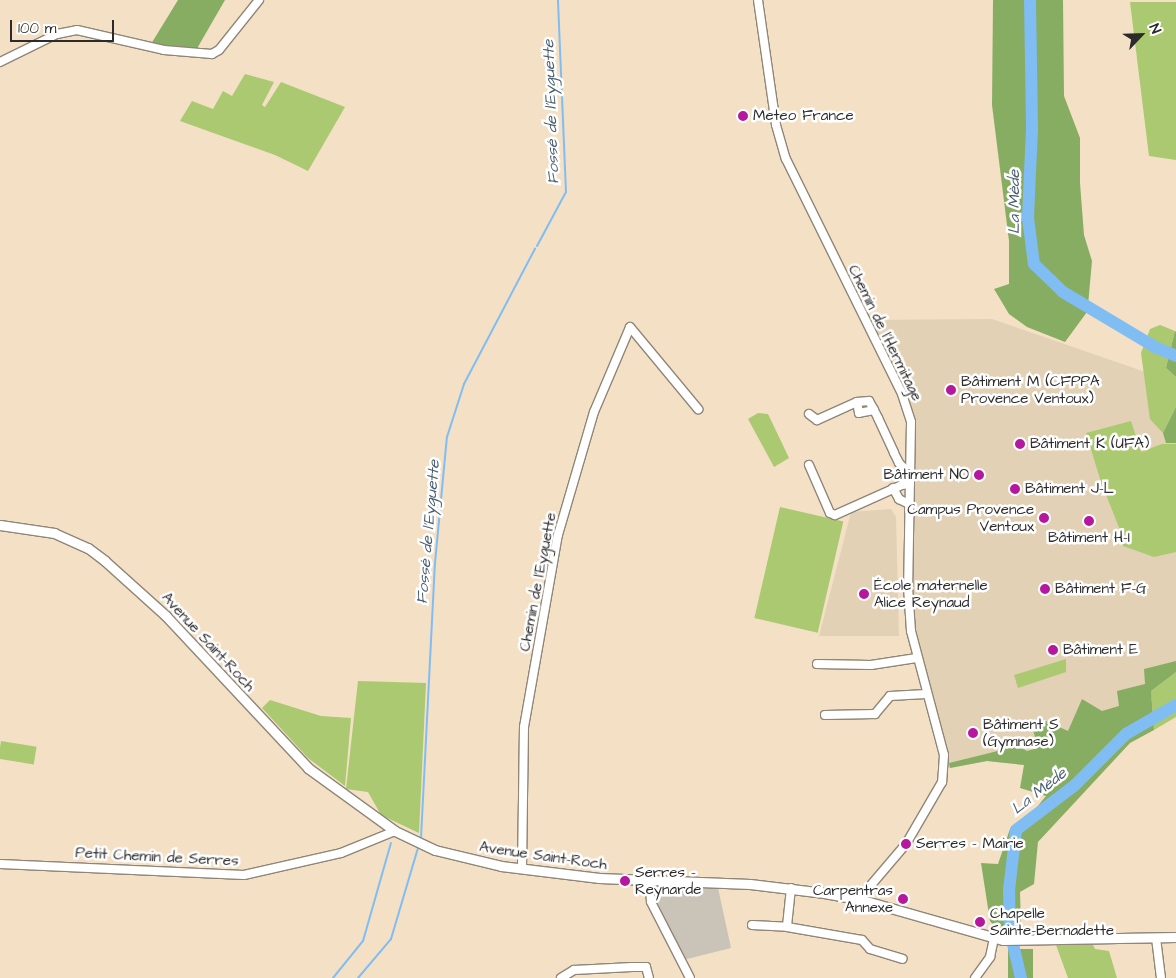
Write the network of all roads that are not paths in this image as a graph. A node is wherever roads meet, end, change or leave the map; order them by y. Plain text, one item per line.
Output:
1 (260, 0) edge
2 (758, 0) edge
3 (0, 62) edge
4 (857, 402) junction
5 (698, 409) dead end
6 (874, 410) junction
7 (809, 414) dead end
8 (809, 465) dead end
9 (910, 474) junction
10 (910, 484) junction
11 (893, 488) junction
12 (909, 504) junction
13 (0, 525) edge
14 (916, 658) junction
15 (817, 664) dead end
16 (926, 694) junction
17 (826, 715) dead end
18 (395, 831) junction
19 (0, 864) edge
20 (522, 869) junction
21 (649, 882) junction
22 (791, 888) junction
23 (859, 899) junction
24 (752, 925) dead end
25 (787, 928) junction
26 (1176, 937) edge
27 (1156, 938) junction
28 (998, 939) junction
29 (902, 959) dead end
30 (687, 977) edge
31 (561, 978) edge
32 (649, 978) edge
33 (975, 978) edge
34 (1161, 978) edge

1 - 3 street
2 - 9 street, Chemin de l'Hermitage
4 - 6 street
4 - 6 street
4 - 7 street
5 - 20 street, Chemin de l'Eyguette
6 - 9 street
8 - 11 street
9 - 10 street, Chemin de l'Hermitage
10 - 11 street
10 - 12 street, Chemin de l'Hermitage
11 - 12 street
12 - 14 street, Chemin de l'Hermitage
13 - 18 main road, Avenue Saint-Roch
14 - 15 street
14 - 16 street, Chemin de l'Hermitage
16 - 17 street
16 - 23 street, Chemin de l'Hermitage
18 - 19 street, Petit Chemin de Serres
18 - 20 main road, Avenue Saint-Roch
20 - 21 main road, Avenue Saint-Roch
21 - 22 main road, Avenue Saint-Roch
21 - 30 street
22 - 23 main road, Avenue Saint-Roch
22 - 25 street
23 - 28 main road, Avenue Saint-Roch
24 - 25 street
25 - 29 street
26 - 27 main road, Avenue Saint-Roch
27 - 28 main road, Avenue Saint-Roch
27 - 34 street
28 - 33 street
31 - 32 street

